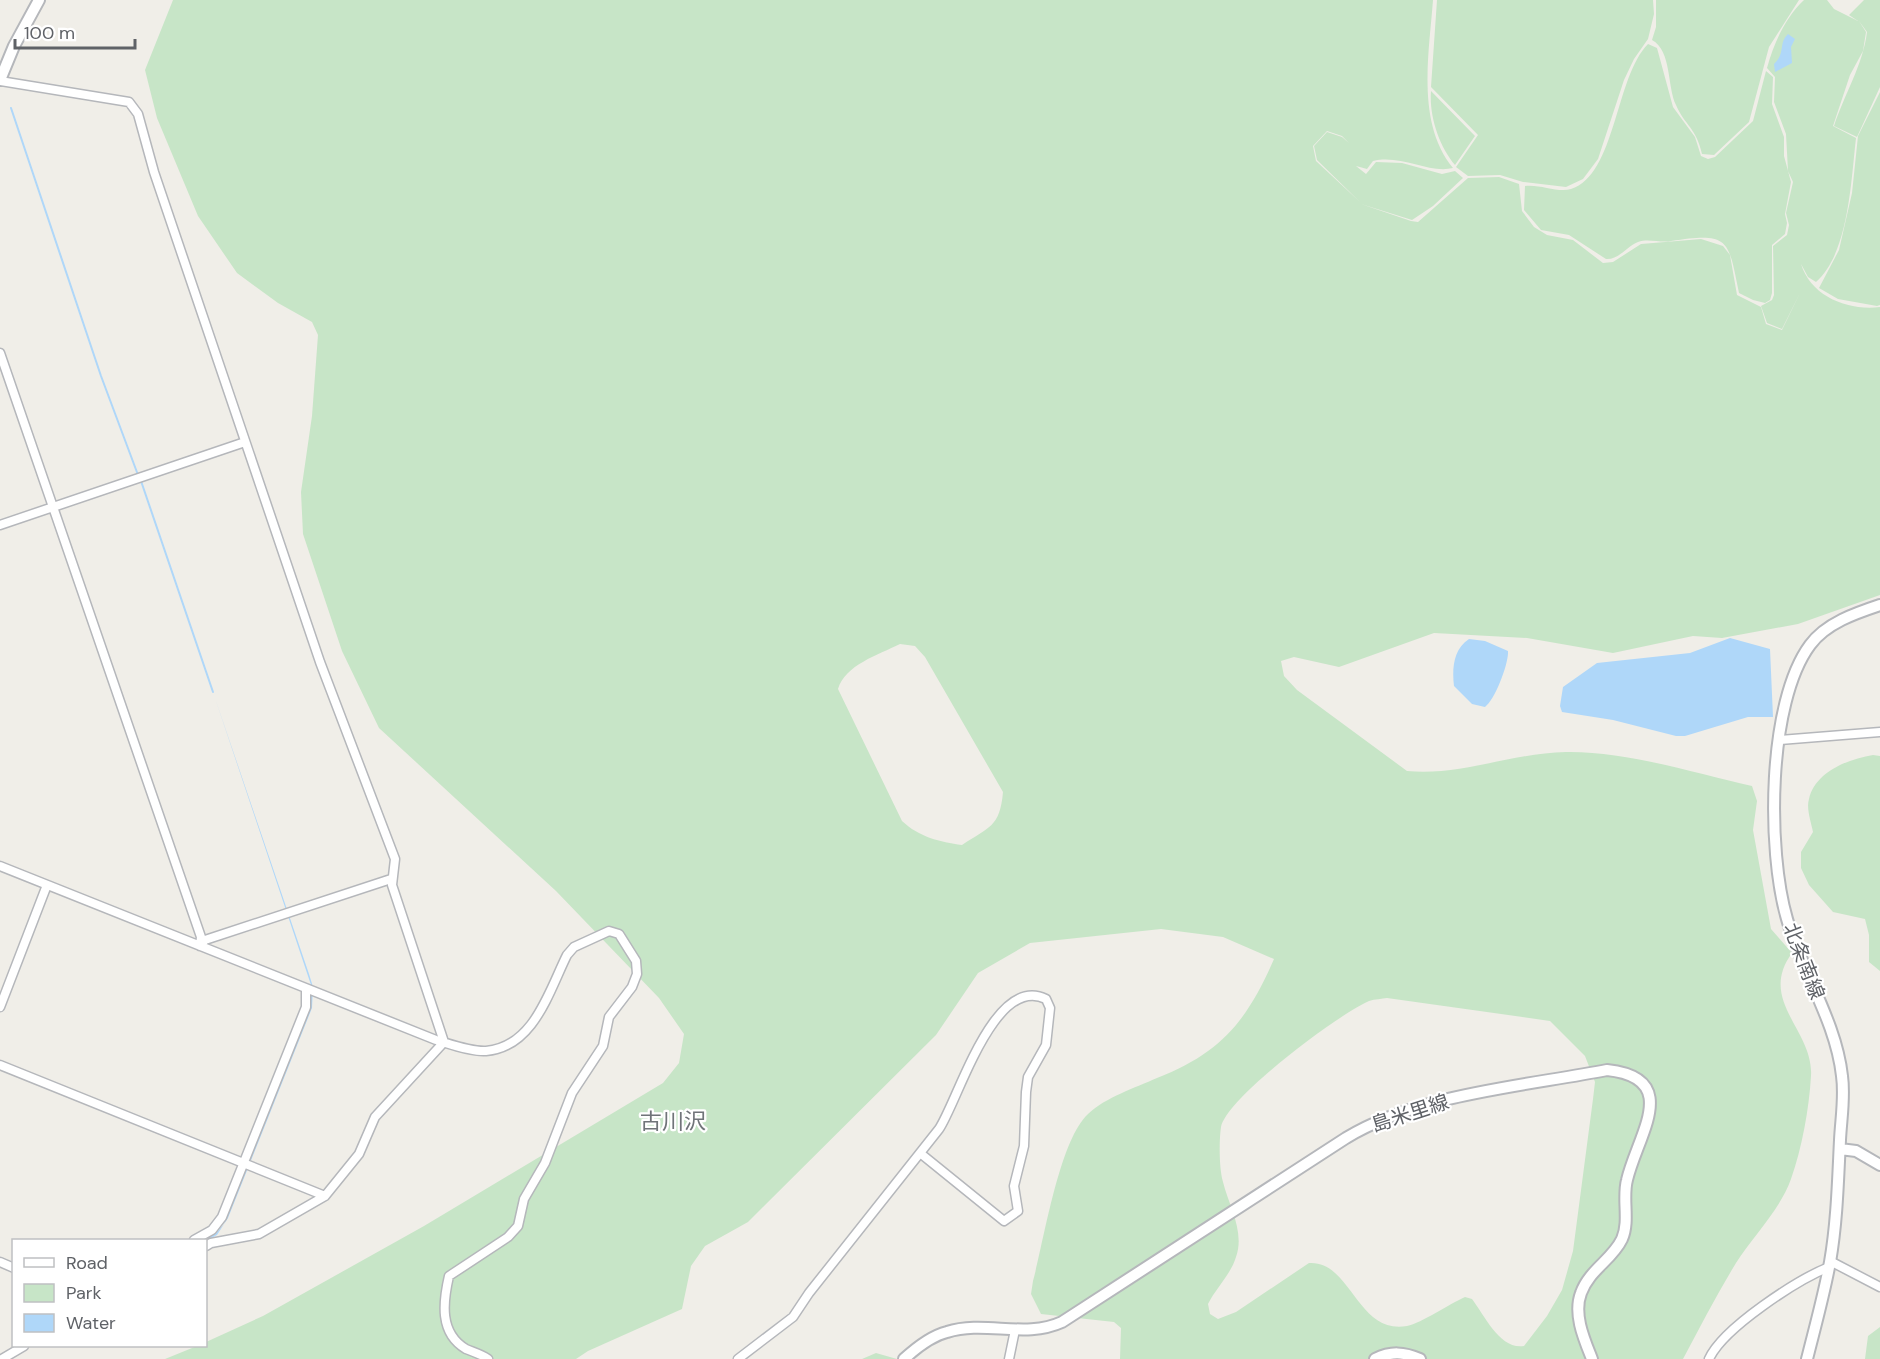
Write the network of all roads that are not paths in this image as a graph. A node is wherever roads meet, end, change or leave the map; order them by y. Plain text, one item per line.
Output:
1 (39, 0) edge
2 (0, 80) edge
3 (0, 353) edge
4 (245, 442) junction
5 (52, 508) junction
6 (0, 525) edge
7 (1880, 605) edge
8 (1880, 732) edge
9 (1780, 740) junction
10 (0, 866) edge
11 (391, 879) junction
12 (47, 885) junction
13 (200, 946) junction
14 (306, 989) junction
15 (0, 1007) edge
16 (444, 1042) junction
17 (0, 1065) edge
18 (1840, 1149) junction
19 (920, 1153) dead end
20 (244, 1163) junction
21 (1880, 1165) edge
22 (325, 1196) junction
23 (196, 1239) edge
24 (207, 1245) edge
25 (1829, 1264) junction
26 (1880, 1287) edge
27 (1015, 1330) junction
28 (1716, 1346) junction
29 (22, 1347) edge
30 (2, 1359) edge
31 (488, 1359) edge
32 (738, 1359) edge
33 (904, 1359) edge
34 (1009, 1359) edge
35 (1375, 1359) edge
36 (1420, 1359) edge
37 (1592, 1359) edge
38 (1709, 1359) edge
39 (1714, 1359) edge
40 (1807, 1359) edge

1 - 2 street
2 - 4 street
3 - 5 street
4 - 5 street
4 - 11 street
5 - 6 street
5 - 13 street
7 - 9 street, 北条南線
8 - 9 street
9 - 18 street, 北条南線
10 - 12 street
11 - 13 street
11 - 16 street
12 - 13 street
12 - 15 street
13 - 14 street
14 - 16 street
14 - 20 street
16 - 22 street
16 - 31 street
17 - 20 street
18 - 21 street
18 - 25 street, 北条南線
19 - 32 street
20 - 22 street
20 - 23 street
22 - 24 street
25 - 26 street
25 - 28 street
25 - 40 street, 北条南線
27 - 33 street, 島米里線
27 - 34 street
27 - 37 street, 島米里線
28 - 38 street
28 - 39 street
29 - 30 street
35 - 36 street

